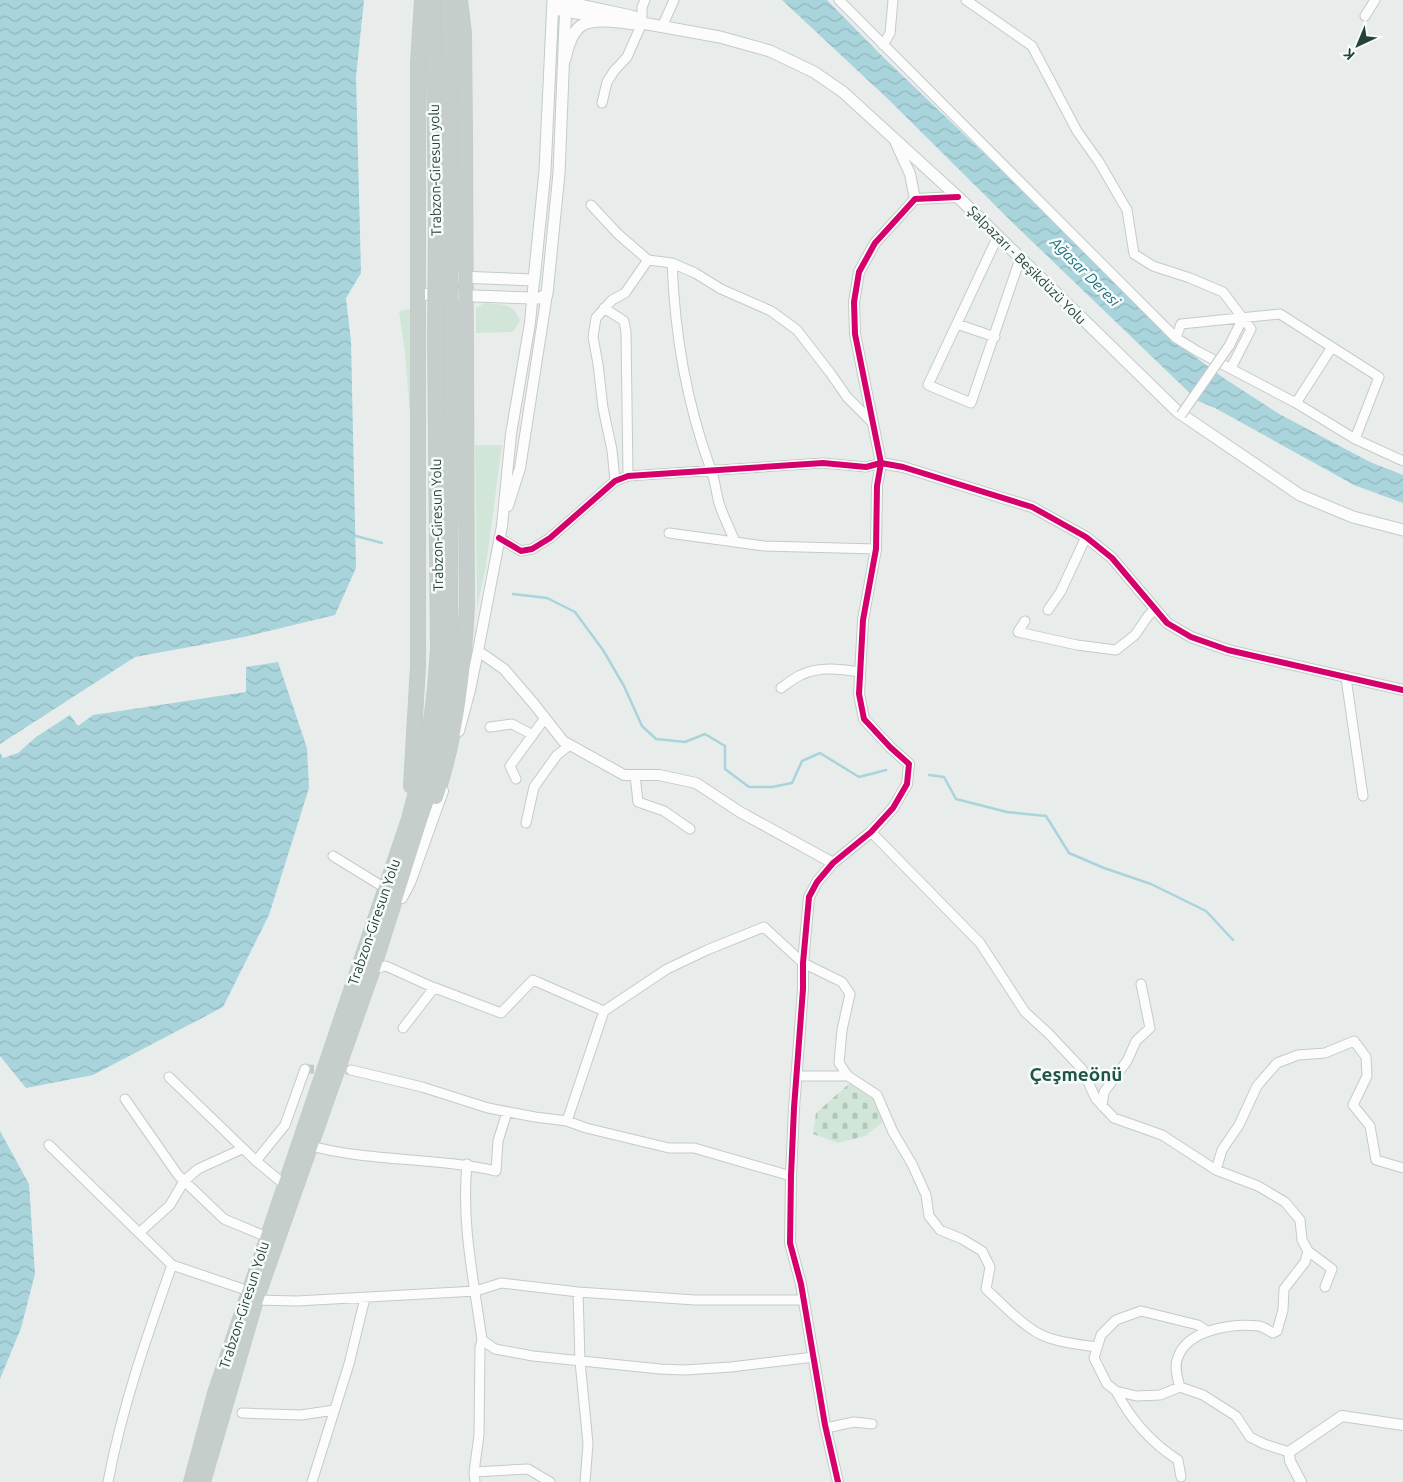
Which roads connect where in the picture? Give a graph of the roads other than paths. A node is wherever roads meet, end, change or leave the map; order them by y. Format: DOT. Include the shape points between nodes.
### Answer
graph roads {
  1 [pos="422,0"];
  2 [pos="433,0"];
  3 [pos="449,0"];
  4 [pos="460,0"];
  5 [pos="592,0"];
  6 [pos="645,0"];
  7 [pos="674,0"];
  8 [pos="839,0"];
  9 [pos="893,0"];
  10 [pos="966,0"];
  11 [pos="1375,0"];
  12 [pos="553,2"];
  13 [pos="566,4"];
  14 [pos="1365,16"];
  15 [pos="626,19"];
  16 [pos="642,23"];
  17 [pos="662,27"];
  18 [pos="883,45"];
  19 [pos="565,59"];
  20 [pos="602,103"];
  21 [pos="894,137"];
  22 [pos="958,197"];
  23 [pos="915,199"];
  24 [pos="591,205"];
  25 [pos="998,236"];
  26 [pos="1020,259"];
  27 [pos="648,260"];
  28 [pos="672,263"];
  29 [pos="418,276"];
  30 [pos="466,276"];
  31 [pos="534,280"];
  32 [pos="419,294"];
  33 [pos="547,294"];
  34 [pos="465,295"];
  35 [pos="532,298"];
  36 [pos="604,308"];
  37 [pos="1243,318"];
  38 [pos="957,324"];
  39 [pos="995,337"];
  40 [pos="1176,338"];
  41 [pos="435,341"];
  42 [pos="1332,347"];
  43 [pos="1231,368"];
  44 [pos="1296,403"];
  45 [pos="1181,415"];
  46 [pos="872,423"];
  47 [pos="1355,440"];
  48 [pos="1403,461"];
  49 [pos="881,462"];
  50 [pos="712,470"];
  51 [pos="628,476"];
  52 [pos="615,482"];
  53 [pos="502,526"];
  54 [pos="1403,530"];
  55 [pos="669,533"];
  56 [pos="1086,537"];
  57 [pos="499,538"];
  58 [pos="736,542"];
  59 [pos="876,548"];
  60 [pos="1048,610"];
  61 [pos="1154,610"];
  62 [pos="1025,621"];
  63 [pos="478,652"];
  64 [pos="860,672"];
  65 [pos="1346,678"];
  66 [pos="781,688"];
  67 [pos="1403,690"];
  68 [pos="545,718"];
  69 [pos="490,727"];
  70 [pos="532,735"];
  71 [pos="570,745"];
  72 [pos="635,775"];
  73 [pos="516,779"];
  74 [pos="1363,796"];
  75 [pos="409,819"];
  76 [pos="526,822"];
  77 [pos="690,829"];
  78 [pos="871,832"];
  79 [pos="333,856"];
  80 [pos="833,863"];
  81 [pos="385,888"];
  82 [pos="402,898"];
  83 [pos="803,963"];
  84 [pos="373,969"];
  85 [pos="1141,984"];
  86 [pos="434,988"];
  87 [pos="604,1011"];
  88 [pos="403,1028"];
  89 [pos="305,1069"];
  90 [pos="351,1070"];
  91 [pos="796,1076"];
  92 [pos="848,1076"];
  93 [pos="169,1077"];
  94 [pos="125,1099"];
  95 [pos="1102,1106"];
  96 [pos="507,1112"];
  97 [pos="567,1120"];
  98 [pos="49,1145"];
  99 [pos="311,1146"];
  100 [pos="242,1149"];
  101 [pos="256,1162"];
  102 [pos="467,1164"];
  103 [pos="1403,1168"];
  104 [pos="1216,1170"];
  105 [pos="791,1176"];
  106 [pos="184,1181"];
  107 [pos="285,1185"];
  108 [pos="139,1234"];
  109 [pos="267,1237"];
  110 [pos="1308,1251"];
  111 [pos="172,1265"];
  112 [pos="1325,1287"];
  113 [pos="476,1291"];
  114 [pos="578,1292"];
  115 [pos="253,1295"];
  116 [pos="365,1298"];
  117 [pos="804,1300"];
  118 [pos="1207,1331"];
  119 [pos="482,1340"];
  120 [pos="1097,1347"];
  121 [pos="814,1357"];
  122 [pos="580,1361"];
  123 [pos="1180,1387"];
  124 [pos="1116,1391"];
  125 [pos="334,1410"];
  126 [pos="242,1413"];
  127 [pos="872,1424"];
  128 [pos="1403,1425"];
  129 [pos="826,1428"];
  130 [pos="1289,1452"];
  131 [pos="474,1472"];
  132 [pos="1181,1477"];
  133 [pos="108,1482"];
  134 [pos="191,1482"];
  135 [pos="203,1482"];
  136 [pos="312,1482"];
  137 [pos="475,1482"];
  138 [pos="550,1482"];
  139 [pos="585,1482"];
  140 [pos="838,1482"];
  141 [pos="1302,1482"];
  1 -- 29 [label="highway" via="418,63"];
  2 -- 41 [label="highway, Trabzon-Giresun yolu, bridge"];
  3 -- 84 [label="highway, Trabzon-Giresun Yolu, bridge" via="450,648 439,749 427,798"];
  4 -- 30 [label="highway" via="464,43"];
  5 -- 15 [label="main road"];
  6 -- 16 [label="street"];
  7 -- 17 [label="street"];
  8 -- 18 [label="street"];
  9 -- 18 [label="street" via="890,33"];
  10 -- 37 [label="street" via="1032,46 1077,130 1127,210 1134,254 1153,266 1222,292"];
  11 -- 14 [label="street"];
  12 -- 13 [label="main road"];
  12 -- 31 [label="main road" via="545,171"];
  13 -- 15 [label="main road"];
  13 -- 19 [label="main road"];
  15 -- 16 [label="main road" via="638,18"];
  15 -- 19 [label="main road" via="582,24 572,34"];
  16 -- 17 [label="main road, Şalpazarı - Beşikdüzü Yolu"];
  16 -- 20 [label="street" via="627,57 607,82"];
  17 -- 21 [label="main road, Şalpazarı - Beşikdüzü Yolu" via="720,37 770,51 814,72 843,92"];
  18 -- 40 [label="street"];
  19 -- 33 [label="main road" via="559,173"];
  21 -- 22 [label="main road, Şalpazarı - Beşikdüzü Yolu"];
  21 -- 23 [label="street" via="910,174"];
  22 -- 23 [label="street"];
  22 -- 25 [label="main road, Şalpazarı - Beşikdüzü Yolu"];
  23 -- 46 [label="street" via="875,243 859,272 854,302 854,334"];
  24 -- 27 [label="street"];
  25 -- 26 [label="main road, Şalpazarı - Beşikdüzü Yolu"];
  25 -- 38 [label="street"];
  26 -- 39 [label="street"];
  26 -- 45 [label="main road, Şalpazarı - Beşikdüzü Yolu"];
  27 -- 28 [label="street"];
  27 -- 36 [label="street" via="625,293"];
  28 -- 46 [label="street" via="771,311 797,330 846,397"];
  28 -- 50 [label="street" via="682,368 688,398"];
  29 -- 30 [label="main road"];
  29 -- 32 [label="highway"];
  30 -- 31 [label="main road"];
  30 -- 34 [label="highway"];
  31 -- 35 [label="street"];
  32 -- 34 [label="main road"];
  32 -- 75 [label="highway" via="418,666"];
  33 -- 35 [label="main road"];
  33 -- 53 [label="street" via="520,468"];
  34 -- 35 [label="main road"];
  34 -- 82 [label="highway" via="468,604 464,651 458,703 442,779"];
  35 -- 53 [label="street" via="511,434"];
  36 -- 51 [label="street" via="624,321 626,332"];
  36 -- 52 [label="street" via="596,318 593,337"];
  37 -- 40 [label="street" via="1181,324"];
  37 -- 42 [label="street" via="1280,314"];
  37 -- 43 [label="street" via="1251,329"];
  37 -- 45 [label="street, bridge" via="1229,346"];
  38 -- 39 [label="street"];
  38 -- 39 [label="street" via="928,385 971,403"];
  40 -- 43 [label="street"];
  41 -- 75 [label="highway, Trabzon-Giresun Yolu" via="438,648 428,745"];
  42 -- 44 [label="street"];
  42 -- 47 [label="street" via="1379,377"];
  43 -- 44 [label="street"];
  44 -- 47 [label="street"];
  45 -- 54 [label="main road, Şalpazarı - Beşikdüzü Yolu" via="1300,495 1352,517"];
  46 -- 49 [label="street"];
  47 -- 48 [label="street"];
  49 -- 50 [label="street" via="866,467 823,463"];
  49 -- 56 [label="street" via="1032,507"];
  49 -- 59 [label="street" via="877,486"];
  50 -- 51 [label="street"];
  50 -- 58 [label="street" via="719,504"];
  51 -- 52 [label="street"];
  52 -- 57 [label="street" via="550,538 532,549 521,551"];
  53 -- 57 [label="street"];
  55 -- 58 [label="street"];
  56 -- 60 [label="street" via="1061,591"];
  56 -- 61 [label="street" via="1112,558"];
  57 -- 63 [label="street"];
  58 -- 59 [label="street" via="764,546"];
  59 -- 64 [label="street" via="863,620"];
  61 -- 62 [label="street" via="1136,635 1116,650 1018,632"];
  61 -- 65 [label="street" via="1167,624 1191,637 1228,650"];
  63 -- 68 [label="street" via="504,669"];
  63 -- 82 [label="street" via="445,785"];
  64 -- 66 [label="street" via="815,670"];
  64 -- 78 [label="street" via="859,694 864,719 910,764 907,784 893,808"];
  65 -- 67 [label="street"];
  65 -- 74 [label="street"];
  68 -- 70 [label="street"];
  68 -- 71 [label="street"];
  69 -- 70 [label="street" via="512,724"];
  70 -- 73 [label="street" via="510,766"];
  71 -- 72 [label="street" via="624,775"];
  71 -- 76 [label="street" via="556,755 534,787"];
  72 -- 77 [label="street" via="638,802 664,811"];
  72 -- 80 [label="street" via="659,775 696,783 740,812"];
  75 -- 81 [label="highway, Trabzon-Giresun Yolu"];
  78 -- 80 [label="street"];
  78 -- 95 [label="street" via="980,943 1025,1012 1082,1069"];
  79 -- 81 [label="street"];
  80 -- 83 [label="street" via="809,897"];
  81 -- 107 [label="highway, Trabzon-Giresun Yolu"];
  82 -- 84 [label="highway" via="393,927"];
  83 -- 87 [label="street" via="764,927 667,970"];
  83 -- 91 [label="street"];
  83 -- 92 [label="street" via="842,982 850,994 839,1063"];
  84 -- 86 [label="street" via="386,966"];
  84 -- 99 [label="highway, Trabzon-Giresun Yolu"];
  85 -- 95 [label="street" via="1150,1028 1136,1041 1127,1061 1104,1092"];
  86 -- 87 [label="street" via="501,1013 532,980"];
  86 -- 88 [label="street"];
  87 -- 97 [label="street"];
  89 -- 101 [label="street" via="285,1125"];
  90 -- 96 [label="street"];
  91 -- 92 [label="street"];
  91 -- 105 [label="street"];
  92 -- 120 [label="street" via="877,1095 926,1195 929,1216 940,1230 982,1251 990,1266 986,1289 1031,1329 1044,1336"];
  93 -- 100 [label="street"];
  94 -- 106 [label="street"];
  95 -- 104 [label="street" via="1114,1118 1162,1135"];
  96 -- 97 [label="street"];
  96 -- 102 [label="street" via="498,1141 496,1171"];
  97 -- 105 [label="street" via="586,1128 669,1148 694,1148"];
  98 -- 108 [label="street"];
  99 -- 102 [label="street" via="357,1154"];
  99 -- 115 [label="highway, Trabzon-Giresun Yolu"];
  100 -- 101 [label="street"];
  100 -- 106 [label="street" via="198,1169"];
  101 -- 107 [label="street"];
  102 -- 113 [label="street" via="464,1188 467,1239"];
  103 -- 104 [label="street" via="1376,1160 1370,1126 1353,1105 1368,1076 1366,1057 1354,1042 1325,1053 1298,1055 1278,1063 1257,1086 1239,1125 1222,1150"];
  104 -- 110 [label="street" via="1258,1186 1286,1202 1300,1220 1302,1240"];
  105 -- 117 [label="street" via="790,1244"];
  106 -- 108 [label="street" via="170,1205"];
  106 -- 109 [label="street" via="224,1219"];
  107 -- 109 [label="highway, Trabzon-Giresun Yolu"];
  108 -- 111 [label="street"];
  109 -- 115 [label="highway, Trabzon-Giresun Yolu"];
  110 -- 112 [label="street" via="1332,1269"];
  110 -- 118 [label="street" via="1305,1262 1284,1290 1277,1331 1273,1333 1261,1326"];
  111 -- 115 [label="street"];
  111 -- 133 [label="street" via="136,1368"];
  113 -- 114 [label="street" via="500,1282"];
  113 -- 116 [label="street"];
  113 -- 119 [label="street"];
  114 -- 117 [label="street" via="696,1300"];
  114 -- 122 [label="street"];
  115 -- 116 [label="street" via="297,1301"];
  115 -- 134 [label="highway, Trabzon-Giresun Yolu" via="215,1393"];
  115 -- 135 [label="highway, Trabzon-Giresun Yolu"];
  116 -- 125 [label="street"];
  117 -- 121 [label="street"];
  118 -- 120 [label="street" via="1198,1325 1141,1311 1116,1320"];
  118 -- 123 [label="street" via="1182,1349 1177,1358 1176,1376"];
  119 -- 122 [label="street" via="495,1349"];
  119 -- 131 [label="street" via="479,1435"];
  120 -- 124 [label="street" via="1094,1358 1099,1370 1107,1384"];
  121 -- 122 [label="street" via="732,1368 685,1370"];
  121 -- 129 [label="street"];
  122 -- 139 [label="street" via="588,1444"];
  123 -- 124 [label="street" via="1160,1395 1136,1396"];
  123 -- 130 [label="street" via="1203,1395 1236,1416 1250,1437"];
  124 -- 132 [label="street" via="1127,1412 1160,1448 1178,1460"];
  125 -- 126 [label="street" via="301,1415"];
  125 -- 136 [label="street"];
  127 -- 129 [label="street" via="854,1422"];
  128 -- 130 [label="street" via="1342,1416"];
  129 -- 140 [label="street"];
  130 -- 141 [label="street" via="1290,1461"];
  131 -- 137 [label="street"];
  131 -- 138 [label="street" via="528,1469"];
}
